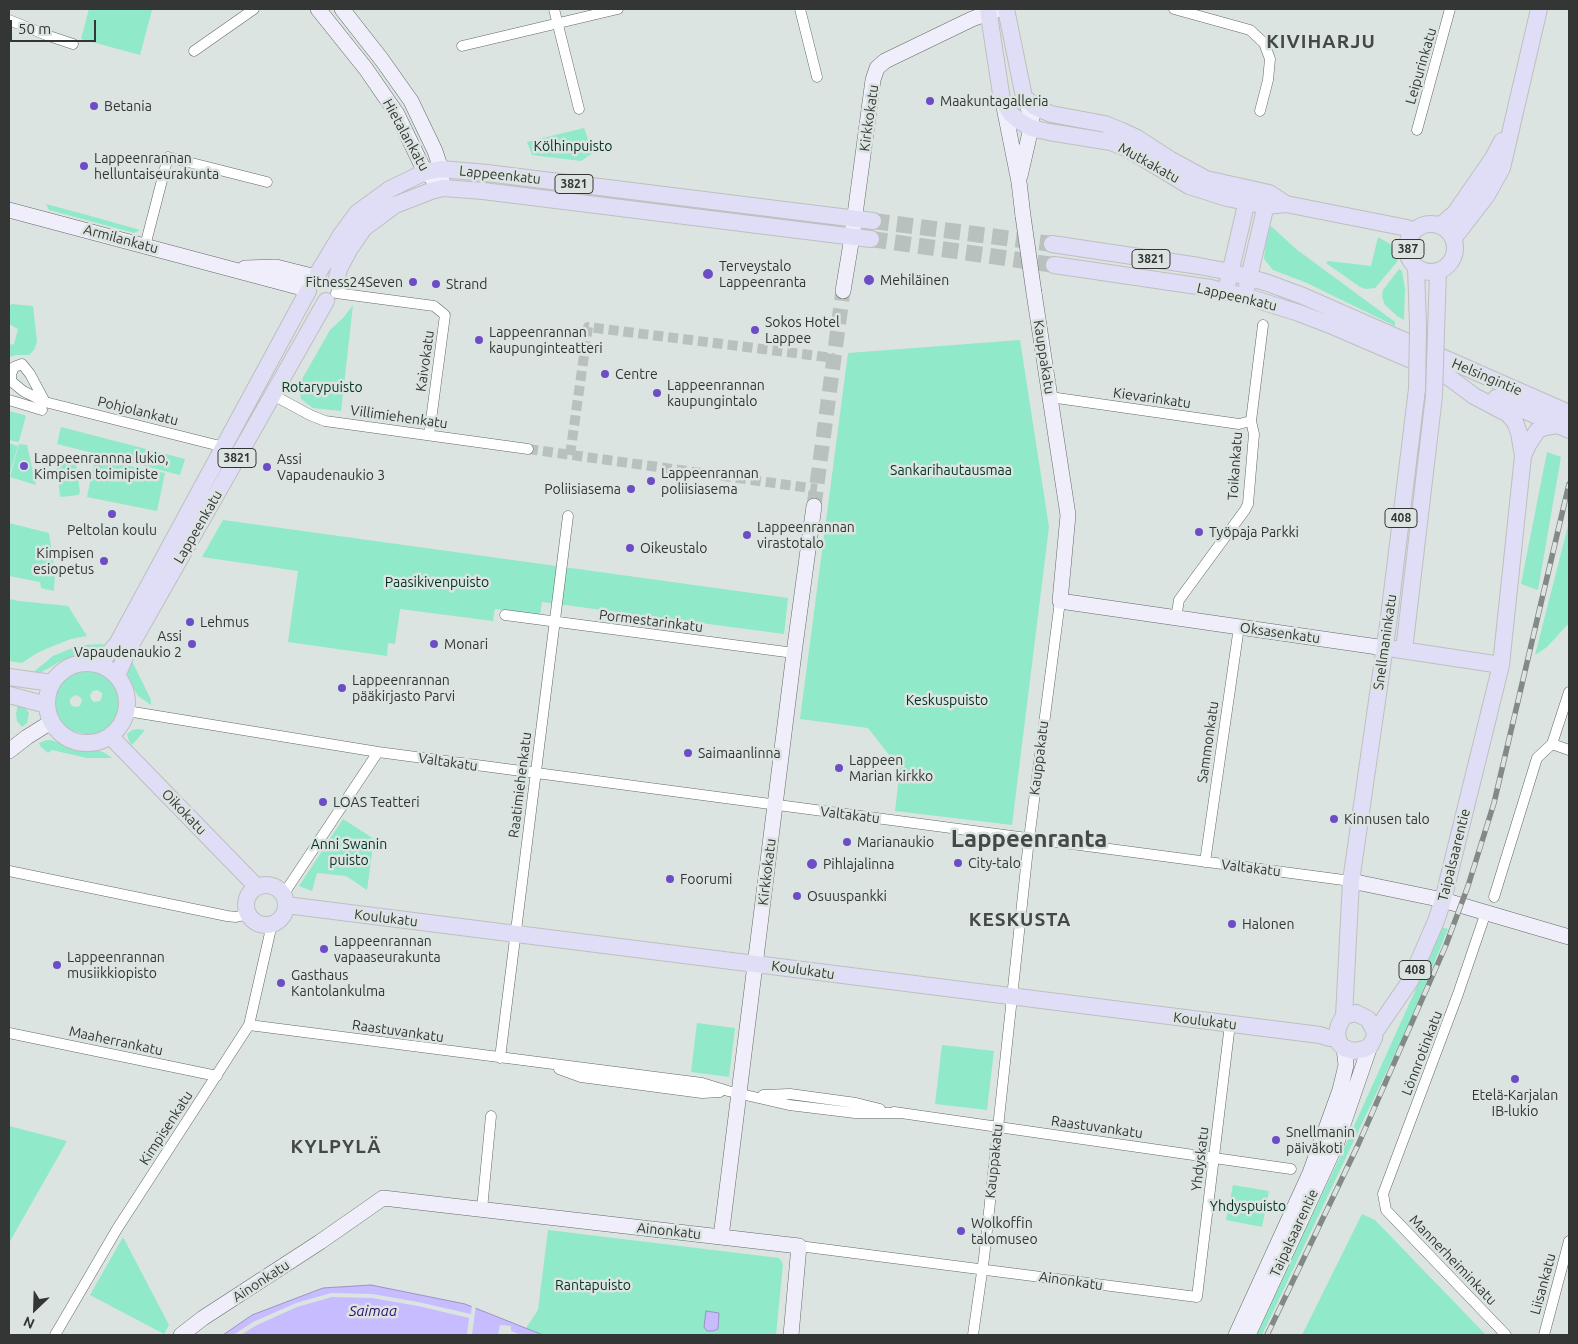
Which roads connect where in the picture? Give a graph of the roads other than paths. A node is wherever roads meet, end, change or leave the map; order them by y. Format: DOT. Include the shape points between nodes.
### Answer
graph roads {
  1 [pos="254,9"];
  2 [pos="318,9"];
  3 [pos="342,9"];
  4 [pos="554,9"];
  5 [pos="618,9"];
  6 [pos="800,9"];
  7 [pos="1006,9"];
  8 [pos="1174,9"];
  9 [pos="1450,9"];
  10 [pos="1540,9"];
  11 [pos="993,10"];
  12 [pos="9,20"];
  13 [pos="558,23"];
  14 [pos="74,44"];
  15 [pos="462,46"];
  16 [pos="194,51"];
  17 [pos="816,77"];
  18 [pos="1024,97"];
  19 [pos="579,109"];
  20 [pos="1260,110"];
  21 [pos="1052,114"];
  22 [pos="1512,123"];
  23 [pos="1023,125"];
  24 [pos="1417,130"];
  25 [pos="433,171"];
  26 [pos="267,182"];
  27 [pos="1019,182"];
  28 [pos="443,188"];
  29 [pos="1248,195"];
  30 [pos="1267,200"];
  31 [pos="9,210"];
  32 [pos="855,219"];
  33 [pos="873,221"];
  34 [pos="1440,226"];
  35 [pos="1414,231"];
  36 [pos="852,237"];
  37 [pos="871,239"];
  38 [pos="1453,239"];
  39 [pos="1052,244"];
  40 [pos="145,246"];
  41 [pos="1054,265"];
  42 [pos="1416,267"];
  43 [pos="1438,271"];
  44 [pos="1230,272"];
  45 [pos="1250,277"];
  46 [pos="311,282"];
  47 [pos="1226,291"];
  48 [pos="332,292"];
  49 [pos="844,292"];
  50 [pos="1245,296"];
  51 [pos="1263,325"];
  52 [pos="1406,342"];
  53 [pos="1412,360"];
  54 [pos="1443,374"];
  55 [pos="273,395"];
  56 [pos="1050,397"];
  57 [pos="9,400"];
  58 [pos="1569,413"];
  59 [pos="1251,421"];
  60 [pos="1563,428"];
  61 [pos="429,435"];
  62 [pos="224,447"];
  63 [pos="528,449"];
  64 [pos="1523,456"];
  65 [pos="814,506"];
  66 [pos="568,516"];
  67 [pos="1060,602"];
  68 [pos="505,615"];
  69 [pos="1176,618"];
  70 [pos="554,622"];
  71 [pos="1239,627"];
  72 [pos="1385,648"];
  73 [pos="1404,650"];
  74 [pos="794,653"];
  75 [pos="99,664"];
  76 [pos="1501,665"];
  77 [pos="117,676"];
  78 [pos="9,677"];
  79 [pos="52,683"];
  80 [pos="1569,692"];
  81 [pos="9,695"];
  82 [pos="47,706"];
  83 [pos="127,711"];
  84 [pos="52,722"];
  85 [pos="110,736"];
  86 [pos="1552,744"];
  87 [pos="1569,750"];
  88 [pos="9,751"];
  89 [pos="378,752"];
  90 [pos="536,774"];
  91 [pos="776,806"];
  92 [pos="1029,839"];
  93 [pos="1205,862"];
  94 [pos="9,871"];
  95 [pos="1351,881"];
  96 [pos="257,887"];
  97 [pos="1494,897"];
  98 [pos="284,900"];
  99 [pos="1443,900"];
  100 [pos="248,914"];
  101 [pos="1484,920"];
  102 [pos="272,924"];
  103 [pos="515,934"];
  104 [pos="1569,937"];
  105 [pos="756,963"];
  106 [pos="1012,997"];
  107 [pos="1230,1024"];
  108 [pos="249,1025"];
  109 [pos="1341,1032"];
  110 [pos="9,1033"];
  111 [pos="1372,1039"];
  112 [pos="500,1058"];
  113 [pos="217,1076"];
  114 [pos="740,1093"];
  115 [pos="491,1116"];
  116 [pos="998,1128"];
  117 [pos="1215,1157"];
  118 [pos="1291,1169"];
  119 [pos="1384,1202"];
  120 [pos="482,1209"];
  121 [pos="721,1237"];
  122 [pos="1569,1241"];
  123 [pos="799,1246"];
  124 [pos="982,1269"];
  125 [pos="1196,1297"];
  126 [pos="55,1335"];
  127 [pos="181,1335"];
  128 [pos="791,1335"];
  129 [pos="973,1335"];
  130 [pos="1236,1335"];
  131 [pos="1248,1335"];
  132 [pos="1506,1335"];
  133 [pos="1544,1335"];
  1 -- 16 [label="street"];
  2 -- 25 [label="street, Hietalankatu" via="366,69"];
  3 -- 25 [label="street, Hietalankatu" via="411,101 436,151"];
  4 -- 13 [label="street"];
  5 -- 13 [label="street"];
  6 -- 17 [label="street"];
  7 -- 18 [label="main road, Kauppakatu"];
  8 -- 20 [label="street" via="1250,30 1264,43 1270,59"];
  9 -- 24 [label="street, Leipurinkatu"];
  10 -- 22 [label="main road"];
  11 -- 23 [label="main road" via="1002,100"];
  11 -- 32 [label="street, Kirkkokatu" via="885,61 877,68"];
  12 -- 14 [label="street"];
  13 -- 15 [label="street"];
  13 -- 19 [label="street"];
  18 -- 21 [label="main road, Mutkakatu" via="1035,107"];
  18 -- 23 [label="street, Kauppakatu"];
  21 -- 23 [label="street, Mutkakatu"];
  21 -- 29 [label="main road, Mutkakatu" via="1105,124 1122,131 1206,179"];
  22 -- 34 [label="main road" via="1482,174 1455,212"];
  22 -- 38 [label="main road" via="1502,168 1487,195"];
  23 -- 27 [label="street, Kauppakatu"];
  23 -- 27 [label="street, Kauppakatu"];
  23 -- 29 [label="main road, Mutkakatu" via="1111,142 1189,186 1227,198"];
  25 -- 28 [label="street, Hietalankatu"];
  25 -- 32 [label="main road, Lappeenkatu / 3821" via="497,174"];
  25 -- 46 [label="main road, Lappeenkatu / 3821" via="390,189 357,213"];
  26 -- 40 [label="street" via="168,157"];
  27 -- 56 [label="street, Kauppakatu, bridge"];
  28 -- 36 [label="main road, Lappeenkatu / 3821"];
  28 -- 48 [label="main road, Lappeenkatu / 3821" via="395,205 364,228 339,269"];
  29 -- 30 [label="main road, Mutkakatu / 387"];
  29 -- 44 [label="main road"];
  30 -- 35 [label="main road, Mutkakatu / 387"];
  30 -- 45 [label="main road"];
  31 -- 40 [label="street, Armilankatu"];
  32 -- 33 [label="main road, Lappeenkatu / 3821"];
  32 -- 36 [label="street, Kirkkokatu"];
  34 -- 35 [label="main road, 387" via="1426,225"];
  34 -- 38 [label="main road"];
  35 -- 42 [label="main road, 387" via="1407,245"];
  36 -- 37 [label="main road, Lappeenkatu / 3821"];
  36 -- 49 [label="street, Kirkkokatu"];
  38 -- 43 [label="main road, 387" via="1455,247 1451,262"];
  39 -- 44 [label="main road, Lappeenkatu / 3821"];
  40 -- 46 [label="street, Armilankatu" via="233,269 276,267"];
  41 -- 47 [label="main road, Lappeenkatu / 3821"];
  42 -- 43 [label="main road, 387"];
  42 -- 72 [label="main road, Snellmaninkatu / 408, bridge" via="1417,389"];
  43 -- 73 [label="main road, Snellmaninkatu / 408, bridge" via="1434,396"];
  44 -- 45 [label="main road, Lappeenkatu / 3821"];
  44 -- 47 [label="main road"];
  45 -- 50 [label="main road"];
  45 -- 52 [label="main road, Lappeenkatu / 3821" via="1303,296"];
  46 -- 48 [label="main road" via="328,274"];
  46 -- 48 [label="main road" via="310,297 315,300 320,302"];
  46 -- 62 [label="main road, Lappeenkatu / 3821"];
  47 -- 50 [label="main road, Lappeenkatu / 3821"];
  48 -- 55 [label="main road, Lappeenkatu / 3821"];
  48 -- 61 [label="street, Kaivokatu" via="434,306 445,315"];
  50 -- 53 [label="main road, Lappeenkatu / 3821" via="1322,322"];
  51 -- 59 [label="street, Toikankatu"];
  52 -- 58 [label="main road, Helsingintie / 3821"];
  53 -- 54 [label="main road, Helsingintie / 3821"];
  54 -- 60 [label="main road, Helsingintie / 3821"];
  54 -- 64 [label="main road, 408" via="1508,414 1519,433"];
  55 -- 61 [label="street, Villimiehenkatu" via="325,421"];
  55 -- 77 [label="main road, Lappeenkatu / 3821" via="128,650"];
  56 -- 59 [label="street, Kievarinkatu" via="1239,424"];
  56 -- 67 [label="street, Kauppakatu" via="1068,515"];
  57 -- 62 [label="street, Pohjolankatu"];
  59 -- 69 [label="street, Toikankatu" via="1254,434 1248,504 1179,600"];
  60 -- 64 [label="main road, 408" via="1547,426 1537,431"];
  61 -- 63 [label="street, Villimiehenkatu"];
  62 -- 75 [label="main road, Lappeenkatu / 3821" via="117,644"];
  64 -- 76 [label="main road, 408"];
  65 -- 74 [label="street, Kirkkokatu"];
  66 -- 70 [label="street, Raatimiehenkatu"];
  67 -- 69 [label="street, Oksasenkatu"];
  67 -- 92 [label="street, Kauppakatu"];
  68 -- 70 [label="street, Pormestarinkatu"];
  69 -- 71 [label="street, Oksasenkatu"];
  70 -- 74 [label="street, Pormestarinkatu"];
  70 -- 90 [label="street, Raatimiehenkatu"];
  71 -- 72 [label="street, Oksasenkatu"];
  71 -- 93 [label="street, Sammonkatu"];
  72 -- 73 [label="main road, Oksasenkatu"];
  72 -- 95 [label="main road, Snellmaninkatu / 408"];
  73 -- 76 [label="main road, Oksasenkatu"];
  74 -- 91 [label="street, Kirkkokatu"];
  75 -- 77 [label="main road"];
  75 -- 79 [label="main road" via="70,666"];
  76 -- 99 [label="main road, Taipalsaarentie / 408"];
  77 -- 83 [label="main road" via="126,692"];
  78 -- 79 [label="main road"];
  79 -- 82 [label="main road"];
  80 -- 86 [label="street"];
  81 -- 82 [label="main road"];
  82 -- 84 [label="main road"];
  83 -- 85 [label="main road" via="122,724"];
  83 -- 89 [label="street, Valtakatu"];
  84 -- 85 [label="main road" via="62,734 77,742 93,743"];
  84 -- 88 [label="street"];
  85 -- 96 [label="main road, Oikokatu"];
  86 -- 87 [label="street"];
  86 -- 97 [label="street" via="1536,758"];
  89 -- 90 [label="street, Valtakatu"];
  89 -- 98 [label="street"];
  90 -- 91 [label="street, Valtakatu"];
  90 -- 103 [label="street, Raatimiehenkatu"];
  91 -- 92 [label="street, Valtakatu"];
  91 -- 105 [label="street, Kirkkokatu"];
  92 -- 93 [label="street, Valtakatu"];
  92 -- 106 [label="street, Kauppakatu"];
  93 -- 95 [label="street, Valtakatu"];
  94 -- 100 [label="street" via="227,916"];
  95 -- 99 [label="street, Valtakatu"];
  95 -- 109 [label="main road, Snellmaninkatu / 408"];
  96 -- 98 [label="main road" via="272,886 280,891"];
  96 -- 100 [label="main road" via="250,892 246,902"];
  98 -- 102 [label="main road" via="284,913"];
  98 -- 103 [label="main road, Koulukatu"];
  99 -- 101 [label="street, Valtakatu"];
  99 -- 111 [label="main road, Taipalsaarentie / 408" via="1410,981"];
  100 -- 102 [label="main road" via="258,923"];
  101 -- 104 [label="street, Valtakatu"];
  101 -- 119 [label="street, Lönnrotinkatu" via="1383,1194"];
  102 -- 108 [label="street, Kimpisenkatu"];
  103 -- 105 [label="main road, Koulukatu"];
  103 -- 112 [label="street, Raatimiehenkatu"];
  105 -- 106 [label="main road, Koulukatu"];
  105 -- 114 [label="street, Kirkkokatu"];
  106 -- 107 [label="main road, Koulukatu"];
  106 -- 116 [label="street, Kauppakatu"];
  107 -- 109 [label="main road, Koulukatu" via="1329,1038"];
  107 -- 117 [label="street, Yhdyskatu"];
  108 -- 112 [label="street, Raastuvankatu"];
  108 -- 113 [label="street, Kimpisenkatu"];
  109 -- 111 [label="main road" via="1354,1051 1364,1049"];
  109 -- 111 [label="main road" via="1356,1013 1368,1019"];
  109 -- 130 [label="street, Taipalsaarentie / 408" via="1346,1065 1340,1090 1310,1173"];
  110 -- 113 [label="street, Maaherrankatu"];
  111 -- 131 [label="street, Taipalsaarentie / 408" via="1337,1142"];
  112 -- 114 [label="street, Raastuvankatu" via="702,1083"];
  113 -- 126 [label="street, Kimpisenkatu" via="116,1229"];
  114 -- 116 [label="street, Raastuvankatu" via="790,1094"];
  114 -- 121 [label="street, Kirkkokatu"];
  115 -- 120 [label="street"];
  116 -- 117 [label="street, Raastuvankatu"];
  116 -- 124 [label="street, Kauppakatu"];
  117 -- 118 [label="street, Raastuvankatu"];
  117 -- 125 [label="street, Yhdyskatu"];
  119 -- 132 [label="street, Mannerheiminkatu" via="1386,1210"];
  120 -- 121 [label="street, Ainonkatu"];
  120 -- 127 [label="street, Ainonkatu" via="383,1198"];
  121 -- 123 [label="street, Ainonkatu"];
  122 -- 133 [label="street, Liisankatu"];
  123 -- 124 [label="street, Ainonkatu"];
  123 -- 128 [label="street"];
  124 -- 125 [label="street, Ainonkatu"];
  124 -- 129 [label="street, Kauppakatu"];
}
